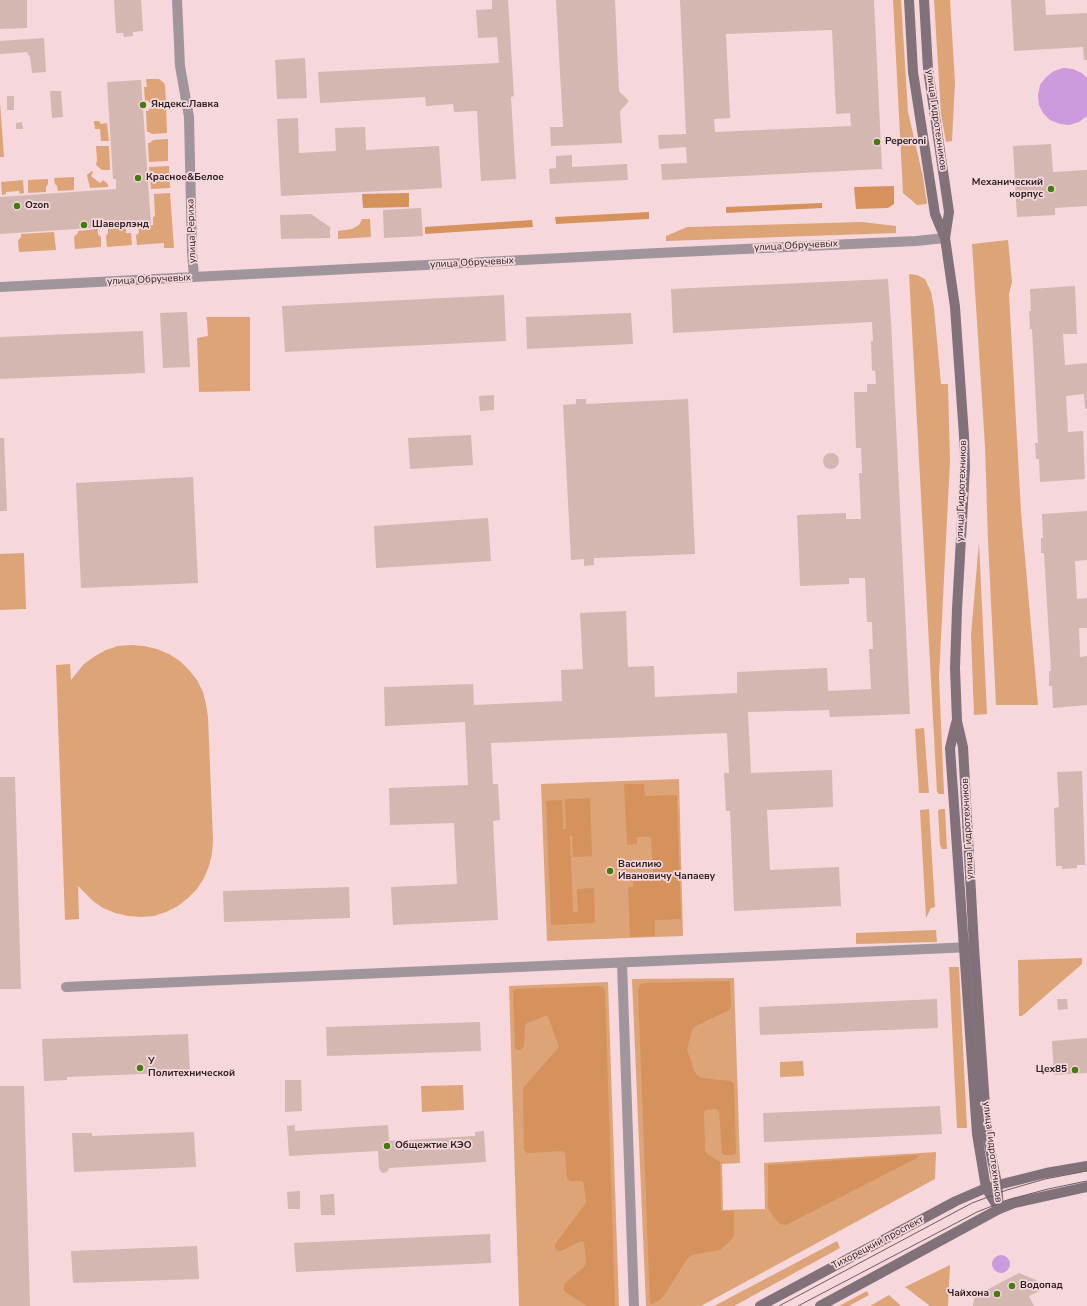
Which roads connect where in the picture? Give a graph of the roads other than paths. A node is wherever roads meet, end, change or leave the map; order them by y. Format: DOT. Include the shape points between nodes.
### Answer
graph roads {
  1 [pos="177,0"];
  2 [pos="909,0"];
  3 [pos="924,0"];
  4 [pos="944,238"];
  5 [pos="194,277"];
  6 [pos="0,287"];
  7 [pos="969,948"];
  8 [pos="622,963"];
  9 [pos="66,987"];
  10 [pos="1087,1166"];
  11 [pos="997,1184"];
  12 [pos="1087,1187"];
  13 [pos="986,1188"];
  14 [pos="1004,1208"];
  15 [pos="634,1306"];
  16 [pos="760,1306"];
  17 [pos="820,1306"];
  1 -- 5 [label="street, улица Рериха" via="180,66 189,117"];
  2 -- 4 [label="street, улица Гидротехников" via="913,72 935,214"];
  3 -- 4 [label="street, улица Гидротехников" via="928,69 950,212"];
  4 -- 5 [label="street, улица Обручевых"];
  4 -- 7 [label="street, улица Гидротехников" via="955,307 964,436 965,467 955,668 957,721 963,747"];
  5 -- 6 [label="street, улица Обручевых"];
  7 -- 8 [label="street"];
  7 -- 11 [label="street, улица Гидротехников" via="987,1134"];
  7 -- 13 [label="street, улица Гидротехников" via="977,1134"];
  8 -- 9 [label="street"];
  8 -- 15 [label="street"];
  10 -- 11 [label="street, Тихорецкий проспект"];
  11 -- 13 [label="street, Тихорецкий проспект"];
  11 -- 14 [label="street, улица Гидротехников"];
  12 -- 14 [label="street" via="1047,1195"];
  13 -- 14 [label="street, улица Гидротехников"];
  13 -- 16 [label="street, Тихорецкий проспект" via="956,1201"];
  14 -- 17 [label="street"];
}
